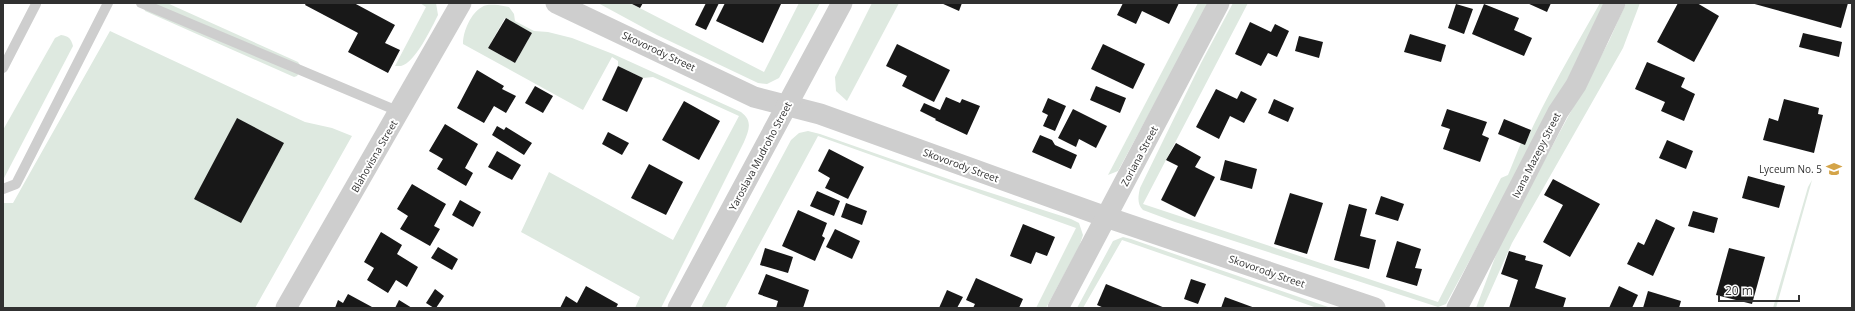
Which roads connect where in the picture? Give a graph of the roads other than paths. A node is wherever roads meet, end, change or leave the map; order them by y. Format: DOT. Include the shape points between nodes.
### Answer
graph roads {
  1 [pos="36,3"];
  2 [pos="108,3"];
  3 [pos="141,3"];
  4 [pos="461,3"];
  5 [pos="556,3"];
  6 [pos="842,3"];
  7 [pos="1219,3"];
  8 [pos="1615,3"];
  9 [pos="3,68"];
  10 [pos="788,105"];
  11 [pos="400,112"];
  12 [pos="3,190"];
  13 [pos="1106,217"];
  14 [pos="286,308"];
  15 [pos="678,308"];
  16 [pos="1058,308"];
  17 [pos="1375,308"];
  18 [pos="1457,308"];
  1 -- 9 [label="lane"];
  2 -- 12 [label="lane" via="16,184"];
  3 -- 11 [label="lane"];
  4 -- 11 [label="street, Blahovisna Street"];
  5 -- 10 [label="street, Skovorody Street" via="754,97"];
  6 -- 10 [label="street, Yaroslava Mudroho Street"];
  7 -- 13 [label="street, Zoriana Street"];
  8 -- 18 [label="street, Ivana Mazepy Street" via="1576,85 1558,112"];
  10 -- 13 [label="street, Skovorody Street" via="820,114"];
  10 -- 15 [label="street, Yaroslava Mudroho Street"];
  11 -- 14 [label="street, Blahovisna Street"];
  13 -- 16 [label="street, Zoriana Street"];
  13 -- 17 [label="street, Skovorody Street"];
}
